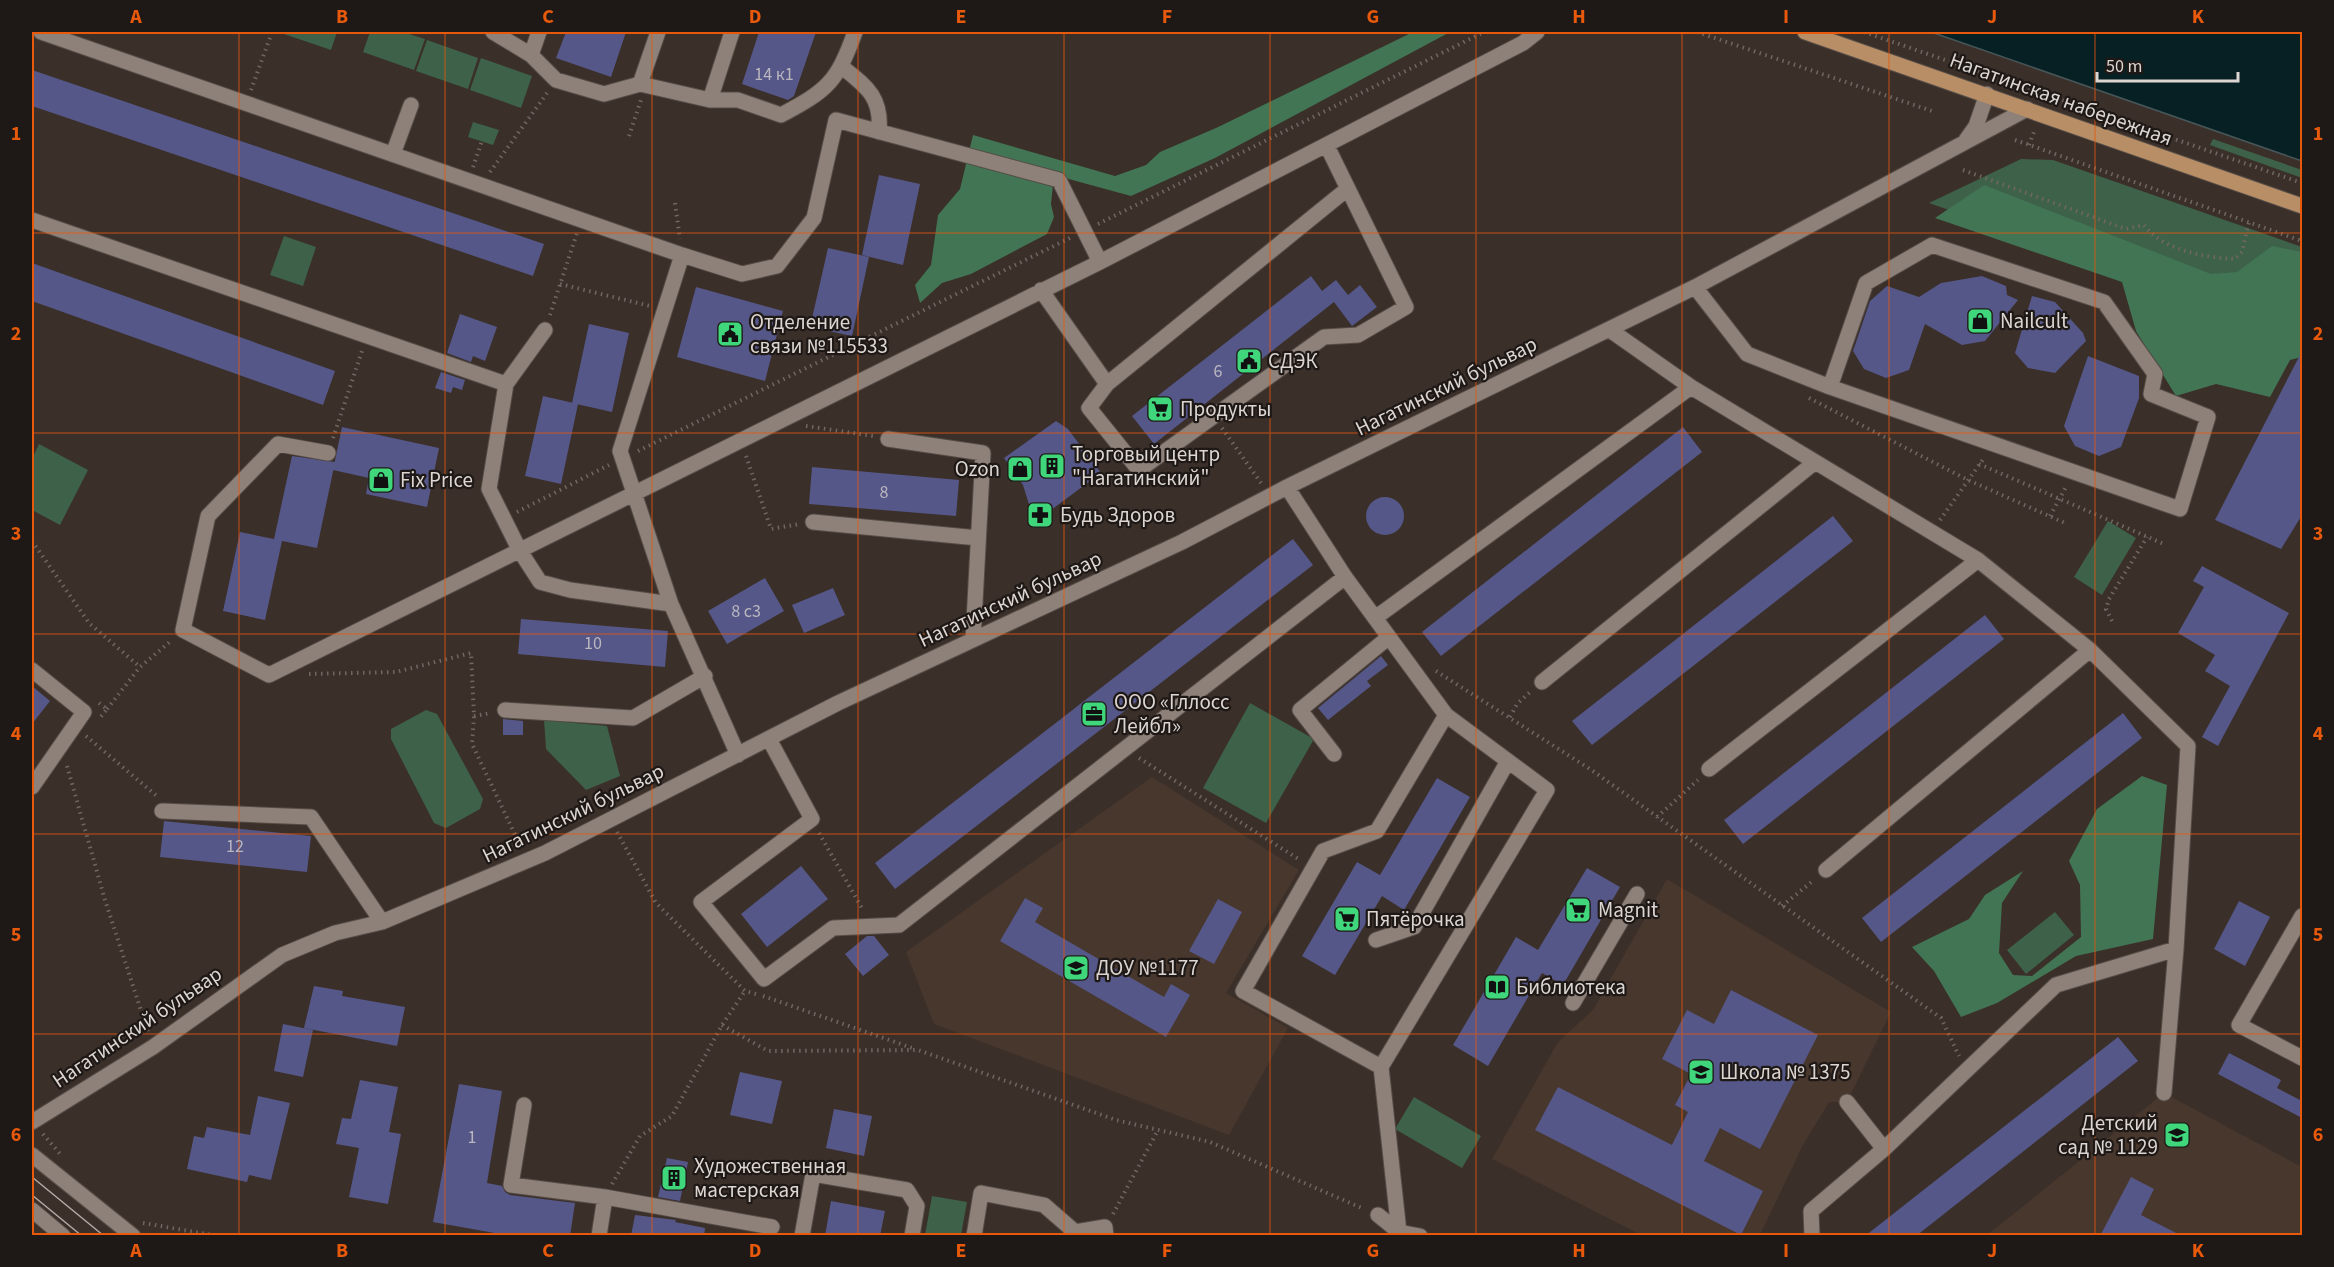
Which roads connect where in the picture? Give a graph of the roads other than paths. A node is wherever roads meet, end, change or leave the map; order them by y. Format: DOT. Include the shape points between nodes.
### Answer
graph roads {
  1 [pos="41,32"];
  2 [pos="493,32"];
  3 [pos="539,32"];
  4 [pos="658,32"];
  5 [pos="732,32"];
  6 [pos="855,32"];
  7 [pos="1537,32"];
  8 [pos="1805,32"];
  9 [pos="531,55"];
  10 [pos="842,67"];
  11 [pos="643,85"];
  12 [pos="1987,94"];
  13 [pos="710,100"];
  14 [pos="411,105"];
  15 [pos="2027,109"];
  16 [pos="879,132"];
  17 [pos="1963,144"];
  18 [pos="1327,146"];
  19 [pos="393,154"];
  20 [pos="1346,190"];
  21 [pos="2302,206"];
  22 [pos="32,220"];
  23 [pos="682,255"];
  24 [pos="1100,262"];
  25 [pos="1695,287"];
  26 [pos="1041,290"];
  27 [pos="545,330"];
  28 [pos="1610,330"];
  29 [pos="506,384"];
  30 [pos="1107,384"];
  31 [pos="1691,387"];
  32 [pos="1830,387"];
  33 [pos="888,439"];
  34 [pos="328,453"];
  35 [pos="1814,463"];
  36 [pos="1287,487"];
  37 [pos="636,494"];
  38 [pos="813,522"];
  39 [pos="978,538"];
  40 [pos="520,551"];
  41 [pos="1978,561"];
  42 [pos="1345,577"];
  43 [pos="671,604"];
  44 [pos="1375,618"];
  45 [pos="1389,637"];
  46 [pos="973,640"];
  47 [pos="2090,650"];
  48 [pos="32,670"];
  49 [pos="705,676"];
  50 [pos="1542,682"];
  51 [pos="505,710"];
  52 [pos="1446,715"];
  53 [pos="769,739"];
  54 [pos="738,754"];
  55 [pos="1334,754"];
  56 [pos="1508,761"];
  57 [pos="1709,769"];
  58 [pos="32,788"];
  59 [pos="168,811"];
  60 [pos="1826,870"];
  61 [pos="1637,894"];
  62 [pos="2302,916"];
  63 [pos="382,922"];
  64 [pos="1376,940"];
  65 [pos="2176,949"];
  66 [pos="1573,1003"];
  67 [pos="2302,1058"];
  68 [pos="1381,1067"];
  69 [pos="2164,1094"];
  70 [pos="1847,1102"];
  71 [pos="524,1105"];
  72 [pos="35,1125"];
  73 [pos="1884,1149"];
  74 [pos="32,1155"];
  75 [pos="605,1197"];
  76 [pos="32,1210"];
  77 [pos="1378,1215"];
  78 [pos="772,1227"];
  79 [pos="135,1231"];
  80 [pos="1106,1232"];
  81 [pos="1399,1232"];
  82 [pos="63,1236"];
  83 [pos="599,1236"];
  84 [pos="802,1236"];
  85 [pos="912,1236"];
  86 [pos="974,1236"];
  87 [pos="1420,1236"];
  88 [pos="1812,1236"];
  1 -- 19 [label="street"];
  2 -- 9 [label="street"];
  3 -- 9 [label="street"];
  4 -- 11 [label="street"];
  5 -- 13 [label="street"];
  6 -- 10 [label="street"];
  7 -- 18 [label="street"];
  8 -- 12 [label="main road, Нагатинская набережная"];
  9 -- 11 [label="street" via="556,80 604,94"];
  10 -- 13 [label="street" via="816,96 781,115 738,100"];
  10 -- 16 [label="street" via="870,89 880,117"];
  11 -- 13 [label="street"];
  12 -- 15 [label="main road, Нагатинская набережная"];
  12 -- 17 [label="street" via="1976,126"];
  14 -- 19 [label="street"];
  15 -- 17 [label="street, Нагатинский бульвар"];
  15 -- 21 [label="main road, Нагатинская набережная"];
  16 -- 23 [label="street" via="836,120 814,218 777,266 742,274"];
  16 -- 24 [label="street" via="1059,180"];
  17 -- 25 [label="street, Нагатинский бульвар"];
  18 -- 20 [label="street"];
  18 -- 24 [label="street"];
  19 -- 23 [label="street"];
  20 -- 30 [label="street"];
  20 -- 30 [label="street" via="1406,307 1358,335 1324,337 1139,470 1089,408"];
  22 -- 29 [label="street"];
  23 -- 37 [label="street" via="620,451"];
  24 -- 26 [label="street"];
  25 -- 28 [label="street, Нагатинский бульвар"];
  25 -- 32 [label="street" via="1747,354"];
  26 -- 30 [label="street"];
  26 -- 37 [label="street"];
  27 -- 29 [label="street"];
  28 -- 31 [label="street"];
  28 -- 36 [label="street, Нагатинский бульвар"];
  29 -- 40 [label="street" via="489,489"];
  31 -- 35 [label="street"];
  31 -- 44 [label="street"];
  32 -- 32 [label="street" via="1866,283 1932,245 2104,302 2155,374 2151,394 2208,417 2180,509"];
  33 -- 39 [label="street" via="983,453"];
  34 -- 40 [label="street" via="278,444 208,516 183,630 269,675"];
  35 -- 41 [label="street"];
  35 -- 50 [label="street"];
  36 -- 42 [label="street"];
  36 -- 46 [label="street, Нагатинский бульвар" via="1182,542"];
  37 -- 40 [label="street"];
  37 -- 43 [label="street"];
  38 -- 39 [label="street"];
  39 -- 46 [label="street"];
  40 -- 43 [label="street" via="540,582"];
  41 -- 47 [label="street"];
  41 -- 57 [label="street"];
  42 -- 44 [label="street"];
  42 -- 53 [label="street" via="898,925 833,928 764,979 701,902 812,819"];
  43 -- 49 [label="street"];
  44 -- 45 [label="street"];
  45 -- 52 [label="street"];
  45 -- 55 [label="street" via="1300,710"];
  46 -- 53 [label="street, Нагатинский бульвар"];
  47 -- 60 [label="street"];
  47 -- 65 [label="street" via="2188,746"];
  48 -- 58 [label="street" via="84,712"];
  49 -- 51 [label="street" via="633,718"];
  49 -- 54 [label="street"];
  52 -- 56 [label="street"];
  52 -- 68 [label="street" via="1377,831 1323,851 1243,991"];
  53 -- 54 [label="street, Нагатинский бульвар"];
  54 -- 63 [label="street, Нагатинский бульвар" via="545,853"];
  56 -- 64 [label="street" via="1414,927"];
  56 -- 68 [label="street" via="1546,790"];
  59 -- 63 [label="street" via="311,817"];
  61 -- 66 [label="street"];
  62 -- 67 [label="street" via="2239,1025"];
  63 -- 72 [label="street, Нагатинский бульвар" via="335,933 282,954 153,1047"];
  65 -- 69 [label="street"];
  65 -- 73 [label="street" via="2056,985"];
  68 -- 81 [label="street"];
  70 -- 73 [label="street"];
  71 -- 75 [label="street" via="511,1185"];
  73 -- 88 [label="street" via="1811,1211"];
  74 -- 79 [label="street"];
  75 -- 78 [label="street"];
  75 -- 83 [label="street"];
  76 -- 82 [label="street"];
  77 -- 81 [label="street"];
  80 -- 86 [label="street" via="1075,1232 1044,1205 981,1193"];
  81 -- 87 [label="street"];
  84 -- 85 [label="street" via="813,1174 907,1191 917,1206"];
}
